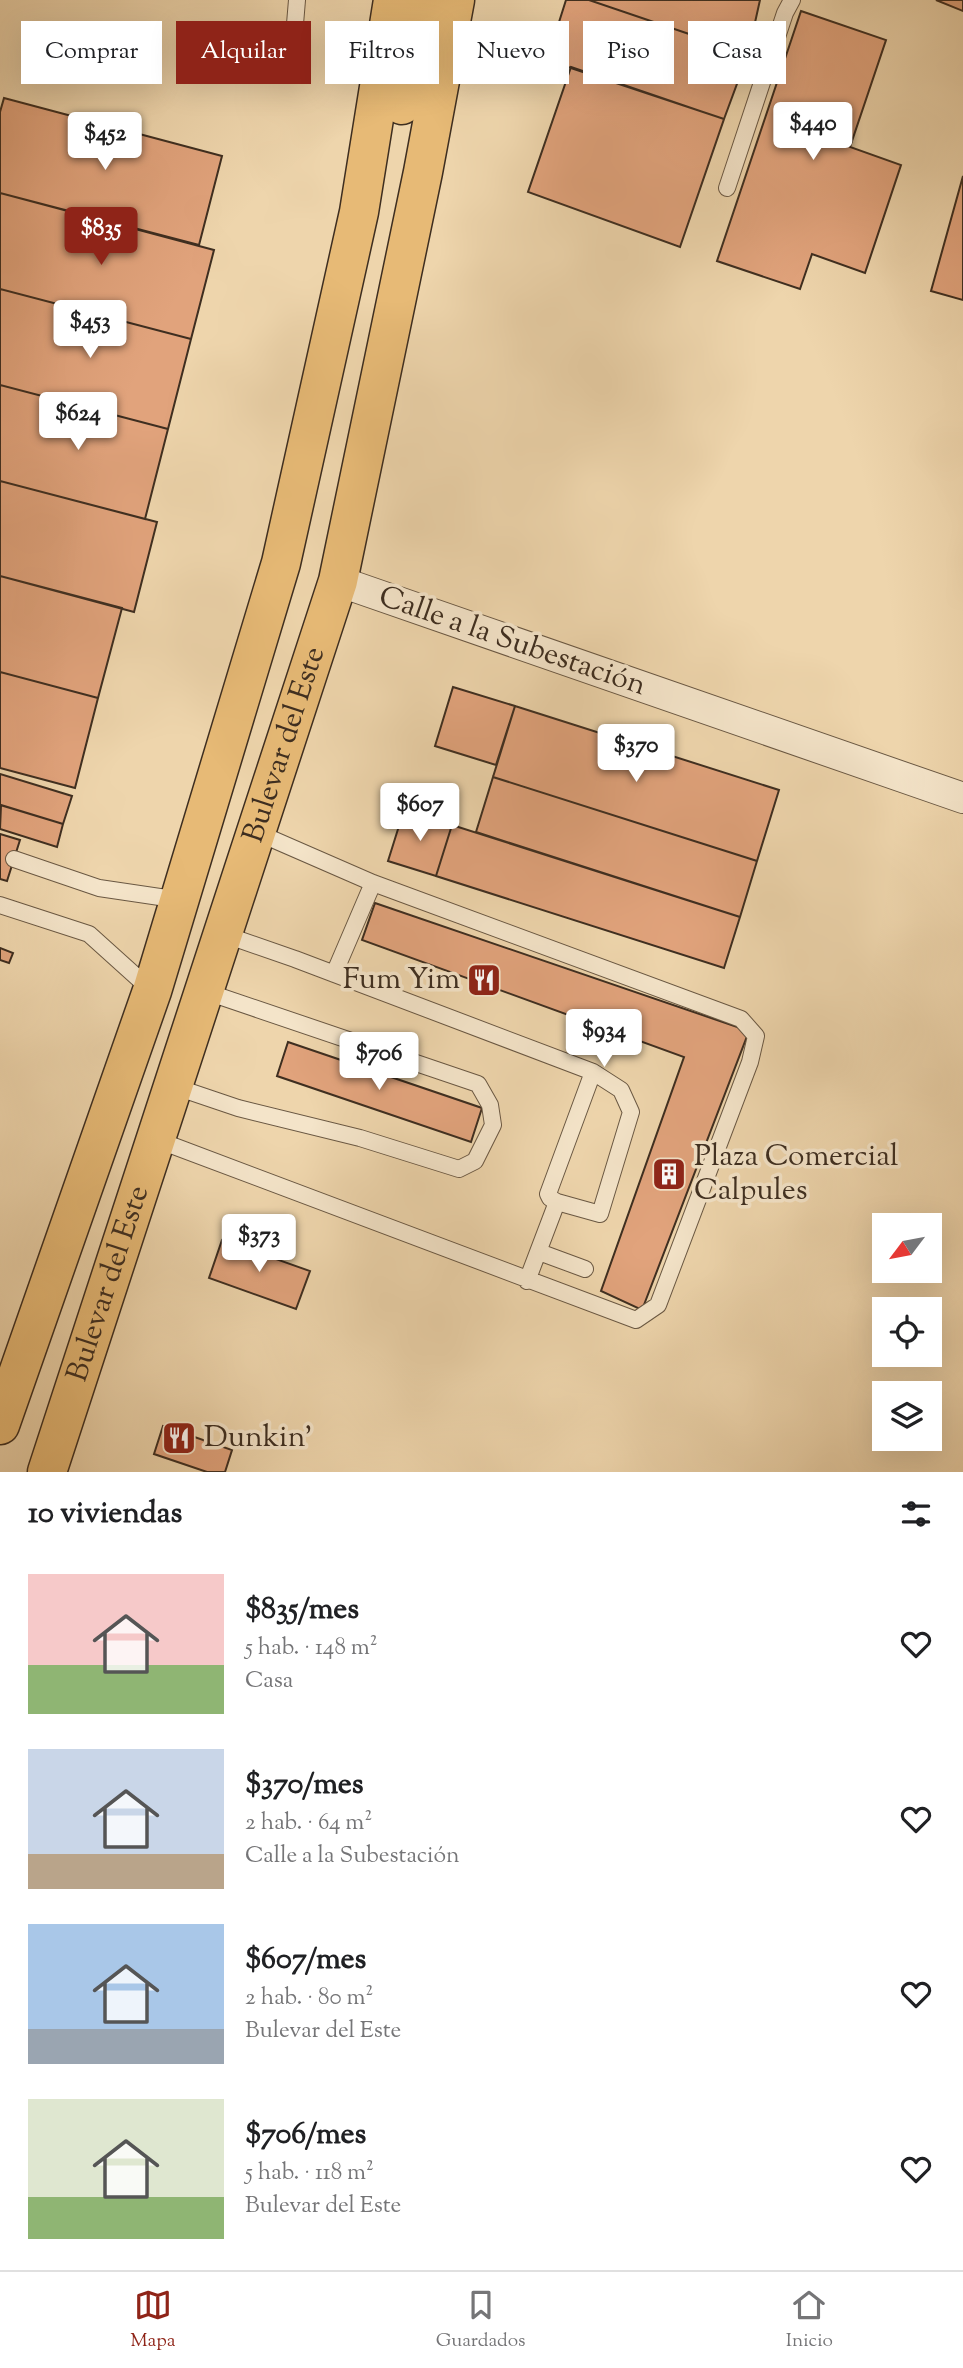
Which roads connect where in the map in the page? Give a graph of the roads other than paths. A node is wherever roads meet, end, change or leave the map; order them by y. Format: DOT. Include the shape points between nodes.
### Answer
graph roads {
  1 [pos="297,0"];
  2 [pos="393,0"];
  3 [pos="421,0"];
  4 [pos="455,0"];
  5 [pos="792,0"];
  6 [pos="295,21"];
  7 [pos="727,188"];
  8 [pos="343,286"];
  9 [pos="338,581"];
  10 [pos="963,798"];
  11 [pos="256,832"];
  12 [pos="14,859"];
  13 [pos="373,884"];
  14 [pos="180,900"];
  15 [pos="0,905"];
  16 [pos="222,934"];
  17 [pos="334,974"];
  18 [pos="204,990"];
  19 [pos="152,991"];
  20 [pos="593,1072"];
  21 [pos="172,1086"];
  22 [pos="155,1139"];
  23 [pos="557,1202"];
  24 [pos="538,1252"];
  25 [pos="585,1269"];
  26 [pos="527,1281"];
  27 [pos="0,1424"];
  28 [pos="47,1472"];
  1 -- 6 [label="lane"];
  2 -- 8 [label="highway, Bulevar del Este"];
  3 -- 8 [label="highway" via="389,170"];
  4 -- 9 [label="highway, Bulevar del Este" via="424,172"];
  5 -- 7 [label="lane"];
  8 -- 14 [label="highway, Bulevar del Este" via="281,563"];
  9 -- 10 [label="street, Calle a la Subestación"];
  9 -- 11 [label="highway, Bulevar del Este"];
  11 -- 13 [label="lane"];
  11 -- 16 [label="highway, Bulevar del Este"];
  12 -- 14 [label="lane" via="99,888"];
  13 -- 17 [label="lane"];
  13 -- 26 [label="lane" via="741,1019 756,1036 659,1305 636,1320"];
  14 -- 19 [label="highway, Bulevar del Este"];
  15 -- 19 [label="lane" via="89,933"];
  16 -- 17 [label="lane"];
  16 -- 18 [label="highway, Bulevar del Este"];
  17 -- 20 [label="lane"];
  18 -- 21 [label="highway, Bulevar del Este"];
  18 -- 21 [label="lane" via="478,1084 491,1105 493,1125 475,1161 459,1169"];
  19 -- 27 [label="highway, Bulevar del Este"];
  20 -- 23 [label="lane" via="548,1194"];
  20 -- 23 [label="lane" via="621,1090 631,1112 600,1214"];
  21 -- 22 [label="highway, Bulevar del Este"];
  22 -- 26 [label="lane"];
  22 -- 28 [label="highway, Bulevar del Este"];
  23 -- 24 [label="lane"];
  24 -- 25 [label="lane"];
  24 -- 26 [label="lane"];
}
